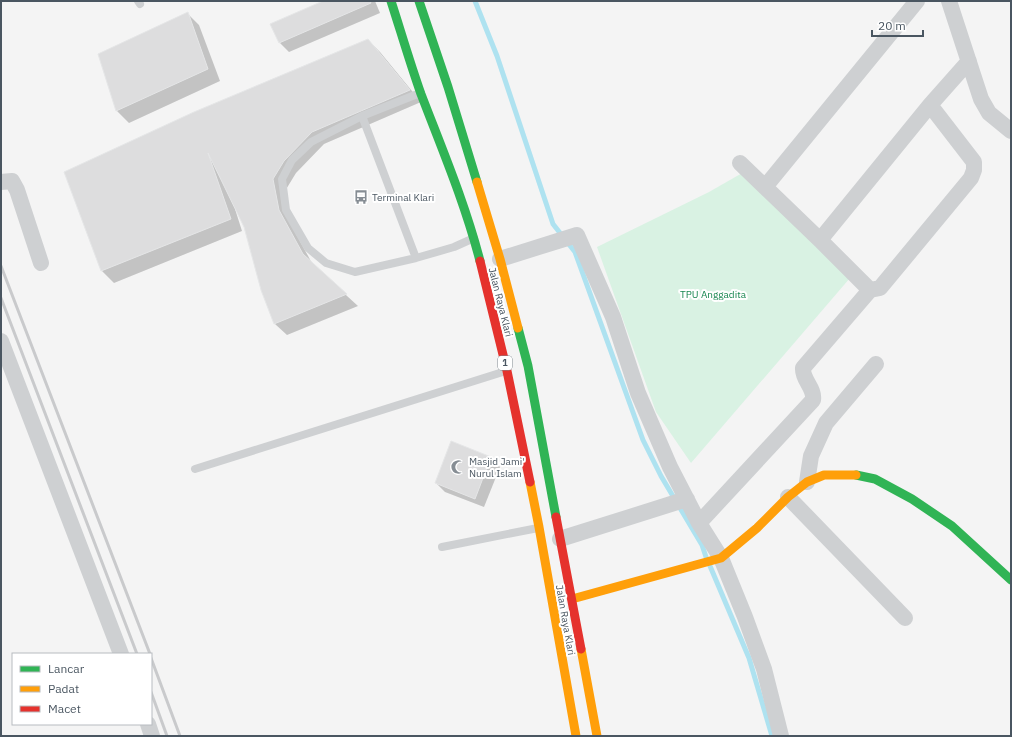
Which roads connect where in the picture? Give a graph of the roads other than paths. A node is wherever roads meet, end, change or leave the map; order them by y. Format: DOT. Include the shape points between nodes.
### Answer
graph roads {
  1 [pos="391,1"];
  2 [pos="419,1"];
  3 [pos="917,1"];
  4 [pos="955,5"];
  5 [pos="969,61"];
  6 [pos="421,93"];
  7 [pos="930,105"];
  8 [pos="362,116"];
  9 [pos="1011,131"];
  10 [pos="740,163"];
  11 [pos="1,182"];
  12 [pos="765,187"];
  13 [pos="492,230"];
  14 [pos="474,238"];
  15 [pos="820,240"];
  16 [pos="416,258"];
  17 [pos="500,259"];
  18 [pos="41,263"];
  19 [pos="870,290"];
  20 [pos="1,341"];
  21 [pos="876,364"];
  22 [pos="507,371"];
  23 [pos="195,469"];
  24 [pos="807,482"];
  25 [pos="788,497"];
  26 [pos="680,501"];
  27 [pos="699,523"];
  28 [pos="539,527"];
  29 [pos="560,539"];
  30 [pos="442,547"];
  31 [pos="712,560"];
  32 [pos="1011,580"];
  33 [pos="572,599"];
  34 [pos="905,618"];
  35 [pos="121,653"];
  36 [pos="148,725"];
  37 [pos="152,736"];
  38 [pos="576,736"];
  39 [pos="597,736"];
  40 [pos="781,736"];
  1 -- 6 [label="main road, Jalan Raya Klari / 1"];
  2 -- 13 [label="main road, Jalan Raya Klari / 1"];
  3 -- 12 [label="street"];
  4 -- 5 [label="street"];
  5 -- 7 [label="street"];
  5 -- 9 [label="street" via="988,113"];
  6 -- 8 [label="lane"];
  6 -- 14 [label="main road, Jalan Raya Klari / 1"];
  7 -- 15 [label="street"];
  7 -- 19 [label="street" via="974,162 974,170 971,178 880,288"];
  8 -- 16 [label="lane"];
  8 -- 16 [label="lane" via="311,142 292,160 282,179 286,210 308,248 326,263 354,272"];
  10 -- 12 [label="street"];
  11 -- 18 [label="street" via="12,182 17,190"];
  12 -- 15 [label="street"];
  13 -- 14 [label="main road"];
  13 -- 17 [label="main road, Jalan Raya Klari / 1"];
  14 -- 16 [label="lane"];
  14 -- 22 [label="main road, Jalan Raya Klari / 1"];
  15 -- 19 [label="street"];
  17 -- 26 [label="street" via="577,235 610,310 638,393 670,467"];
  17 -- 29 [label="main road, Jalan Raya Klari / 1" via="528,366"];
  19 -- 27 [label="street" via="803,368 814,395 813,400"];
  20 -- 35 [label="street"];
  21 -- 24 [label="street" via="826,423 811,456"];
  22 -- 23 [label="lane"];
  22 -- 28 [label="main road, Jalan Raya Klari / 1"];
  24 -- 25 [label="main road"];
  24 -- 32 [label="main road" via="824,475 846,474 875,479 912,498 952,526"];
  25 -- 31 [label="main road" via="756,528"];
  25 -- 34 [label="street"];
  26 -- 27 [label="street"];
  26 -- 29 [label="street"];
  27 -- 31 [label="street"];
  28 -- 30 [label="lane"];
  28 -- 38 [label="main road, Jalan Raya Klari / 1"];
  29 -- 33 [label="main road, Jalan Raya Klari / 1"];
  31 -- 33 [label="main road"];
  31 -- 40 [label="street" via="745,617 764,669"];
  33 -- 39 [label="main road, Jalan Raya Klari / 1"];
  36 -- 37 [label="street"];
}
